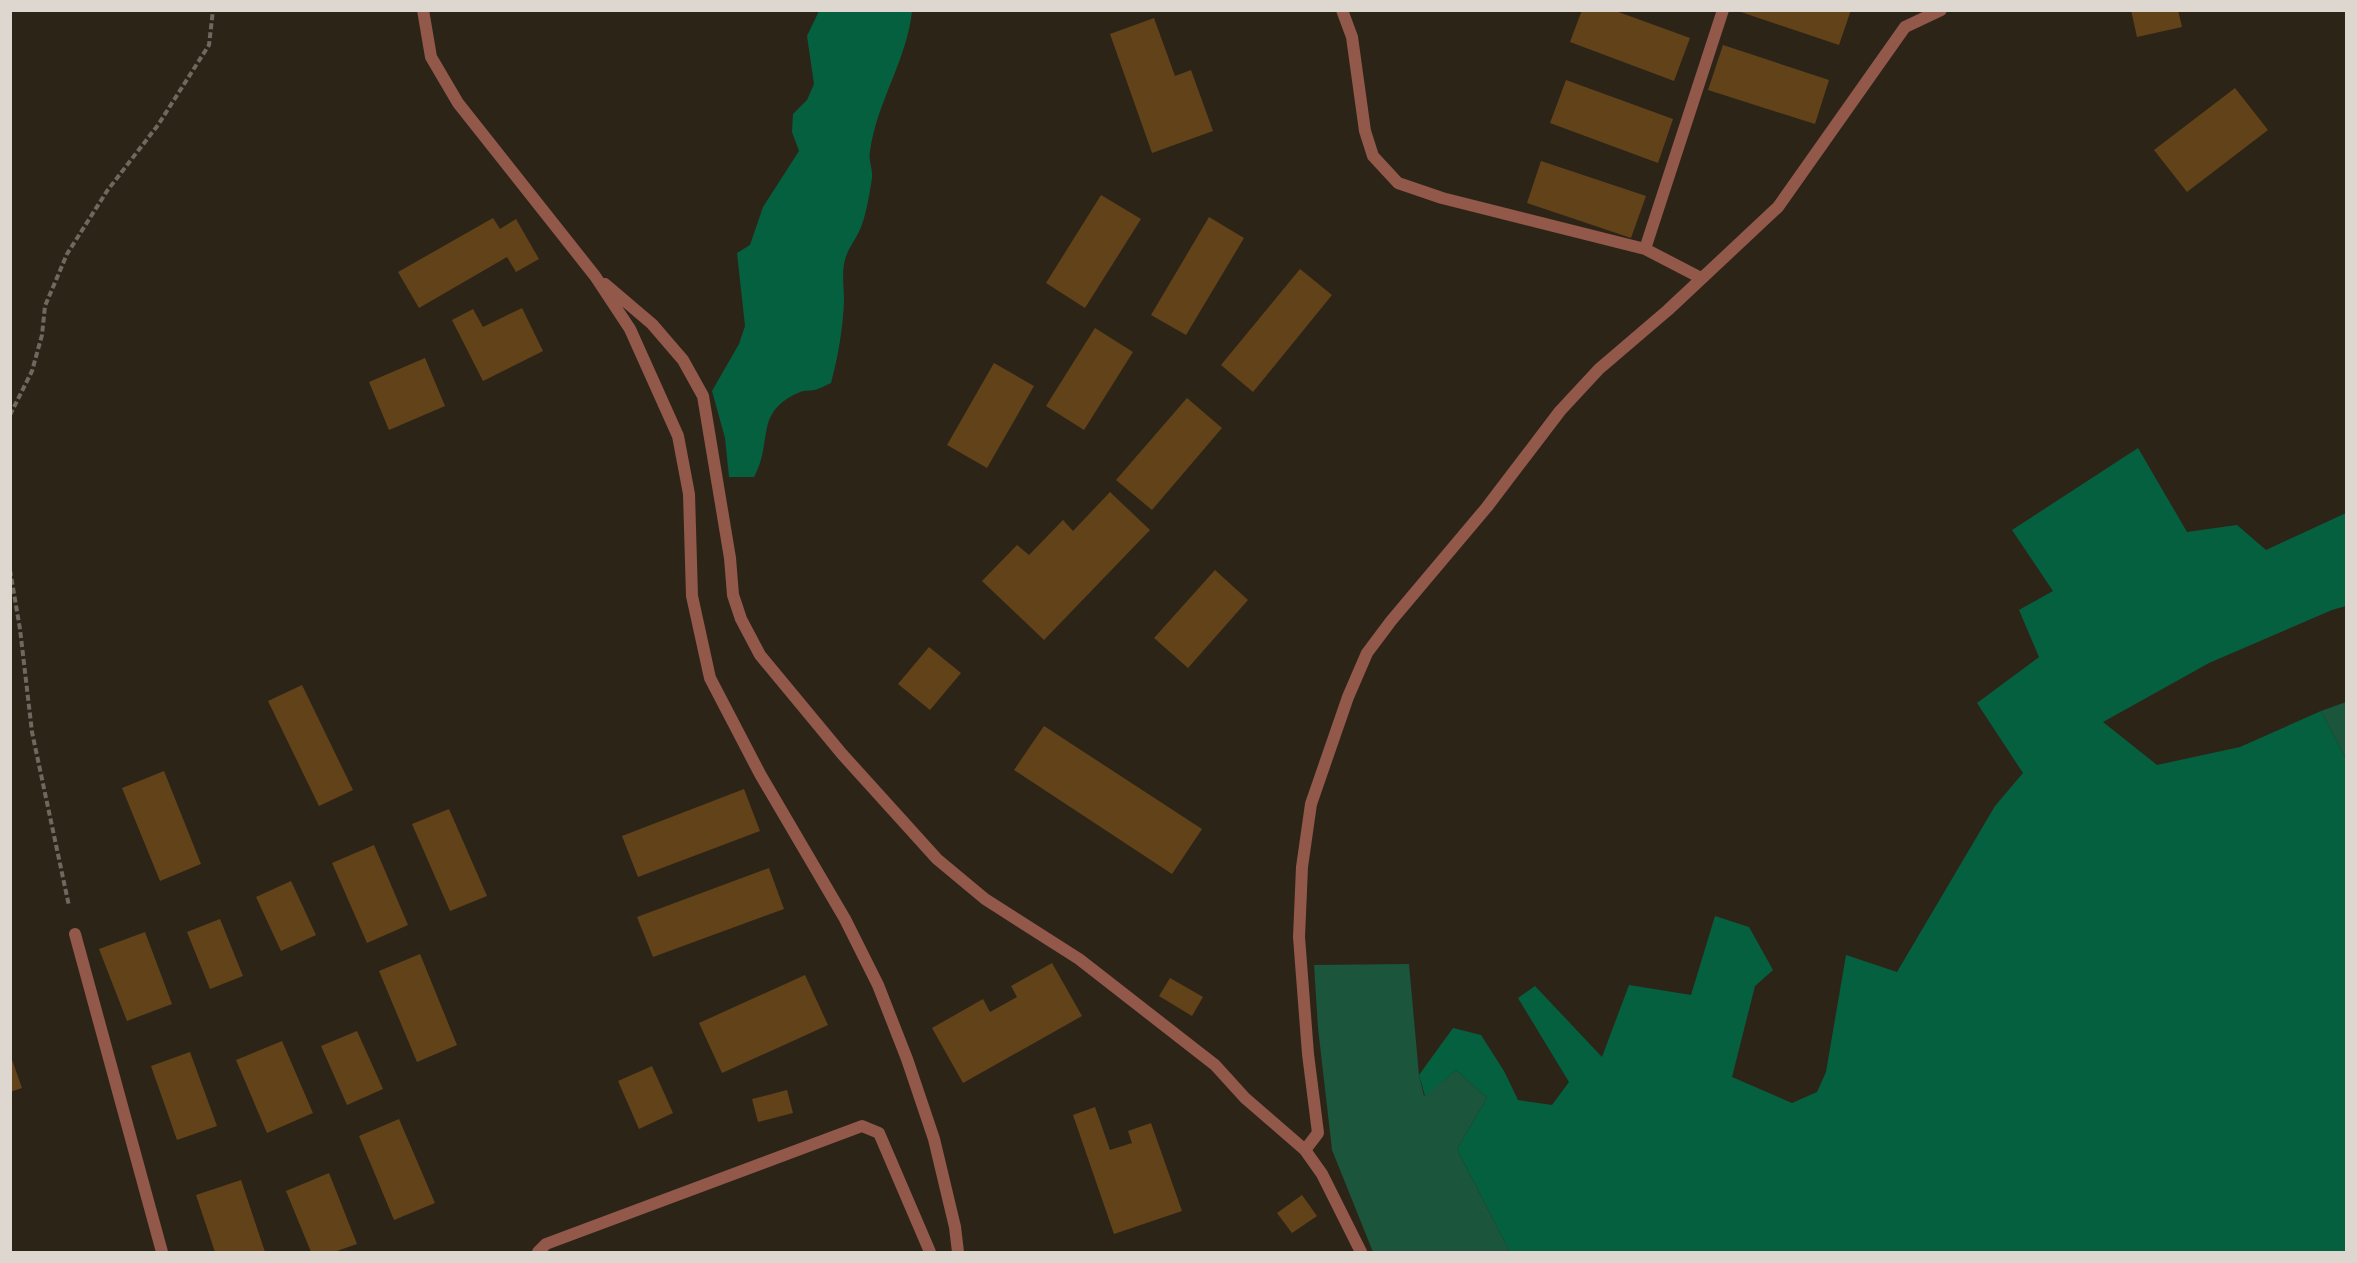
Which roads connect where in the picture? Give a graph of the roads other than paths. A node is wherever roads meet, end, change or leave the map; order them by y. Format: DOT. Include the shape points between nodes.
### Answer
graph roads {
  1 [pos="423,10"];
  2 [pos="1342,10"];
  3 [pos="1723,10"];
  4 [pos="1941,10"];
  5 [pos="1645,249"];
  6 [pos="595,276"];
  7 [pos="1701,278"];
  8 [pos="75,934"];
  9 [pos="1305,1150"];
  10 [pos="162,1252"];
  11 [pos="538,1252"];
  12 [pos="930,1252"];
  13 [pos="958,1252"];
  14 [pos="1361,1252"];
  1 -- 6 [label="street" via="431,57 458,103"];
  2 -- 5 [label="street" via="1352,37 1370,148 1398,183 1442,198"];
  3 -- 5 [label="street"];
  4 -- 7 [label="street" via="1905,27 1778,207"];
  5 -- 7 [label="street"];
  6 -- 9 [label="street" via="652,324 683,360 703,396 733,595 760,655 799,704 937,859 985,899 1079,959 1215,1065 1245,1098"];
  6 -- 13 [label="street" via="630,329 678,436 689,494 692,596 710,678 878,986 934,1139"];
  7 -- 9 [label="street" via="1599,369 1560,411 1367,653 1311,804 1302,867 1299,937 1318,1133"];
  8 -- 10 [label="street"];
  9 -- 14 [label="street" via="1322,1174"];
  11 -- 12 [label="street" via="546,1244 862,1126 879,1133"];
}
